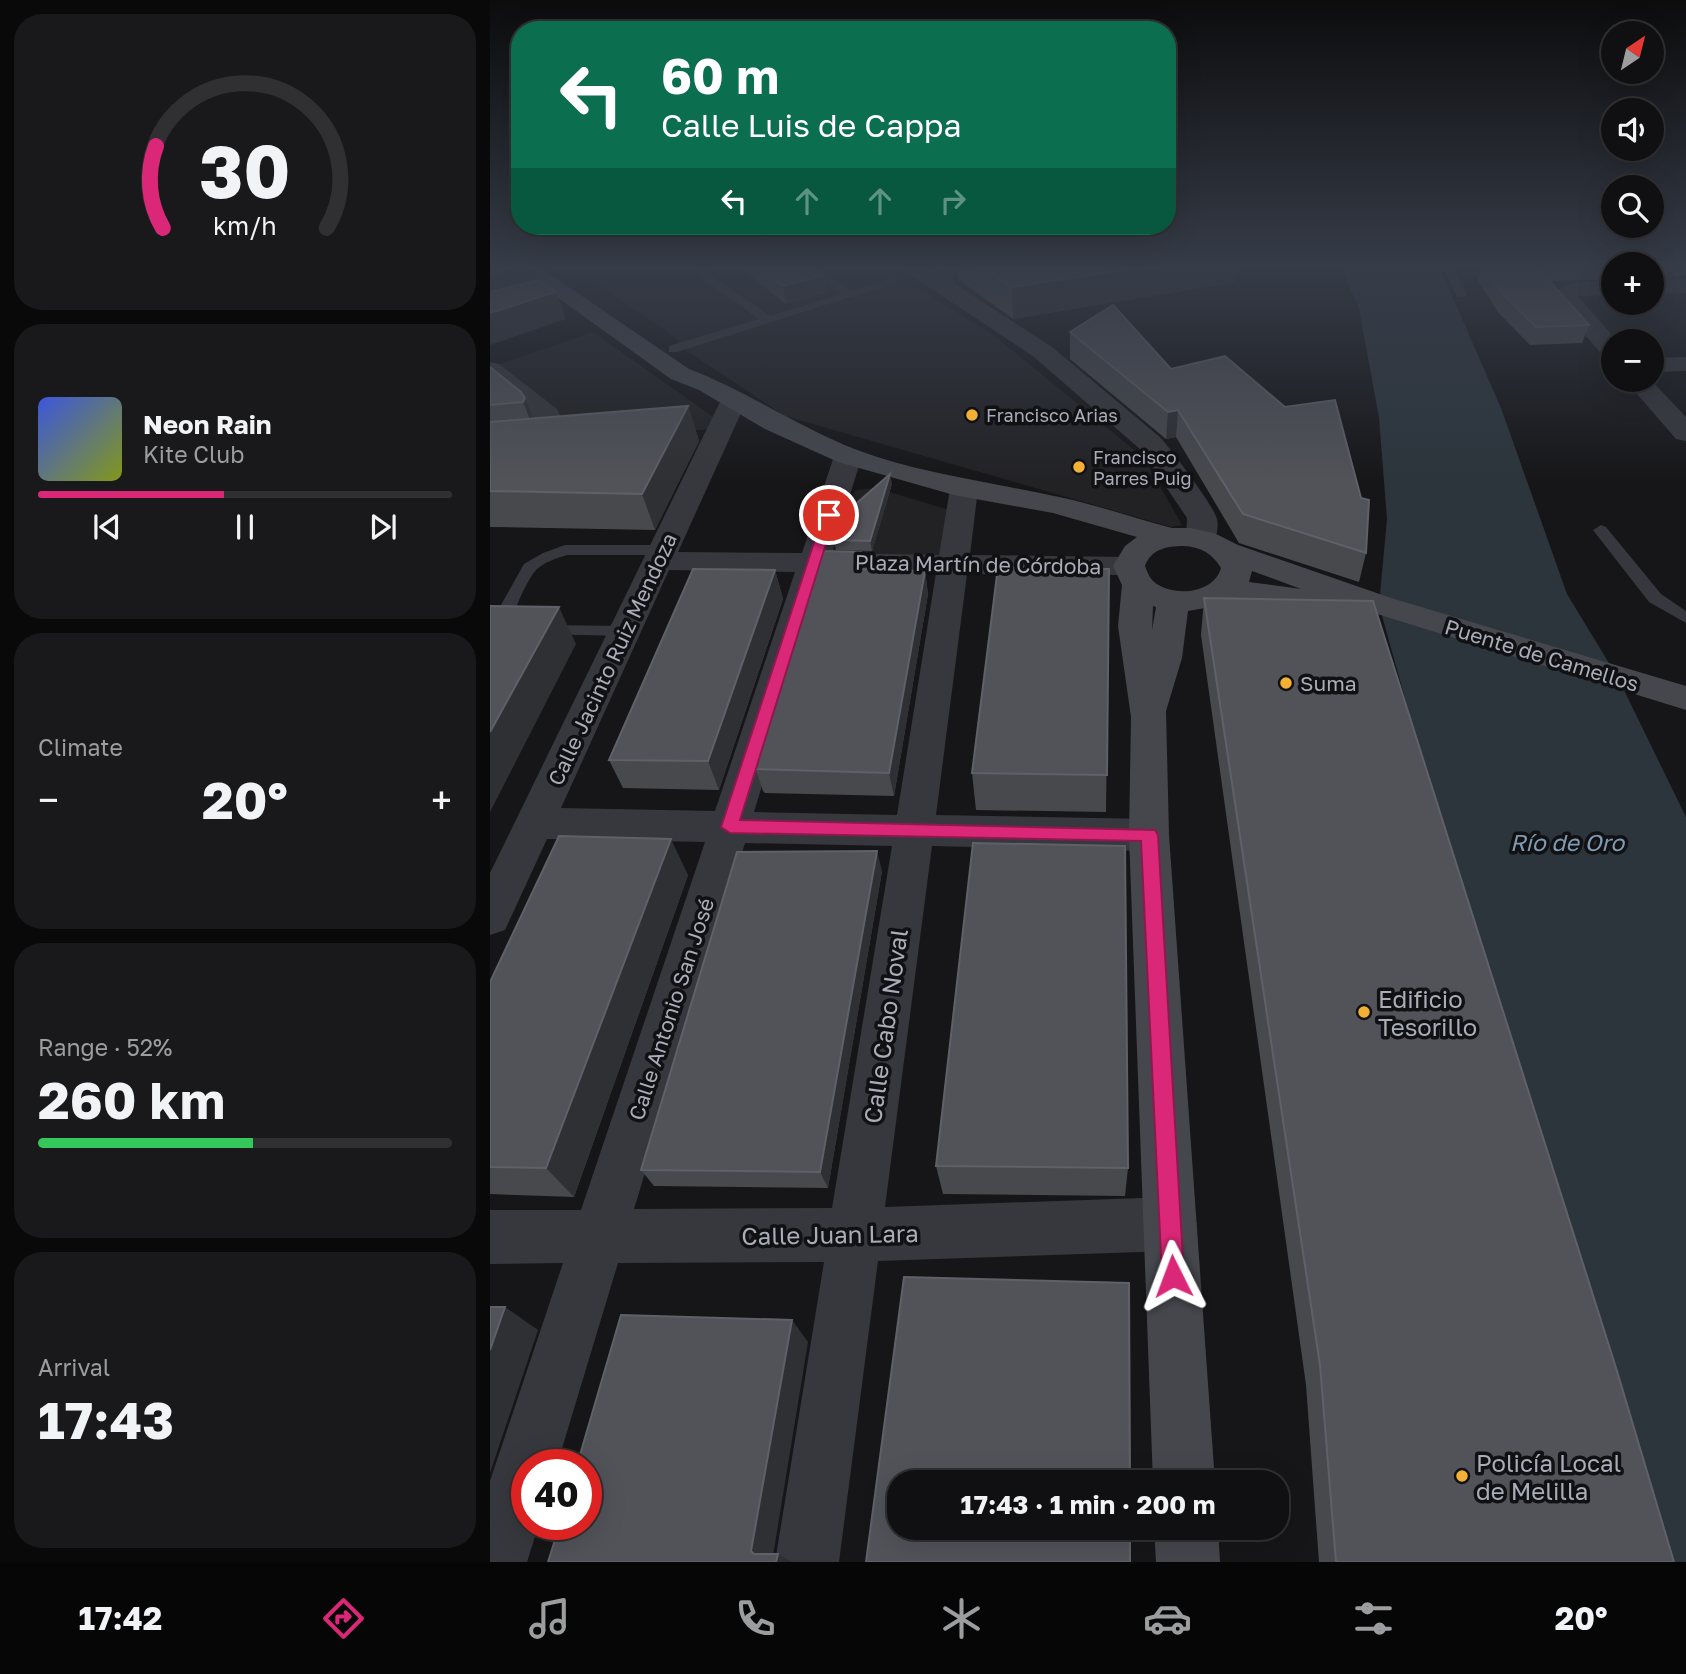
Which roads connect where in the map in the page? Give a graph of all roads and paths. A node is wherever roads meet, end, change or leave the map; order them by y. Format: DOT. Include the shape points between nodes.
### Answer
graph roads {
  1 [pos="628,339"];
  2 [pos="658,339"];
  3 [pos="706,339"];
  4 [pos="1026,339"];
  5 [pos="673,349"];
  6 [pos="1686,364"];
  7 [pos="1664,365"];
  8 [pos="490,369"];
  9 [pos="1648,392"];
  10 [pos="714,410"];
  11 [pos="1686,433"];
  12 [pos="550,440"];
  13 [pos="848,456"];
  14 [pos="964,489"];
  15 [pos="1601,530"];
  16 [pos="1169,537"];
  17 [pos="1214,546"];
  18 [pos="661,556"];
  19 [pos="814,563"];
  20 [pos="953,564"];
  21 [pos="1134,568"];
  22 [pos="1231,587"];
  23 [pos="1352,596"];
  24 [pos="1173,601"];
  25 [pos="1686,618"];
  26 [pos="624,631"];
  27 [pos="1686,698"];
  28 [pos="1149,717"];
  29 [pos="534,823"];
  30 [pos="730,827"];
  31 [pos="914,830"];
  32 [pos="1149,835"];
  33 [pos="490,917"];
  34 [pos="1170,1224"];
  35 [pos="854,1235"];
  36 [pos="599,1236"];
  37 [pos="490,1237"];
  38 [pos="1183,1470"];
  39 [pos="1187,1540"];
  40 [pos="495,1562"];
  41 [pos="807,1562"];
  42 [pos="1188,1562"];
  1 -- 10 [label="main road" via="692,380"];
  2 -- 5 [label="main road"];
  3 -- 5 [label="lane"];
  4 -- 17 [label="street" via="1151,444 1198,510"];
  5 -- 10 [label="main road" via="702,370"];
  6 -- 7 [label="street"];
  8 -- 12 [label="street" via="548,415 553,428"];
  9 -- 11 [label="street"];
  10 -- 13 [label="main road" via="774,424"];
  10 -- 18 [label="street, Calle Jacinto Ruiz Mendoza"];
  13 -- 14 [label="main road"];
  13 -- 19 [label="street, Calle Antonio San José"];
  14 -- 16 [label="main road" via="1057,505"];
  14 -- 20 [label="street, Calle Cabo Noval"];
  14 -- 21 [label="main road"];
  15 -- 25 [label="lane" via="1655,598"];
  16 -- 17 [label="main road"];
  16 -- 21 [label="main road" via="1150,542"];
  17 -- 22 [label="main road" via="1236,565"];
  17 -- 23 [label="main road, Puente de Camellos"];
  18 -- 19 [label="street, Plaza Martín de Córdoba"];
  18 -- 26 [label="street, Calle Jacinto Ruiz Mendoza"];
  18 -- 26 [label="lane" via="565,550 548,556 530,567 505,612 505,624 521,629"];
  19 -- 20 [label="street, Plaza Martín de Córdoba"];
  19 -- 30 [label="street, Calle Antonio San José"];
  20 -- 21 [label="street, Plaza Martín de Córdoba"];
  20 -- 31 [label="street, Calle Cabo Noval"];
  21 -- 24 [label="main road" via="1153,595"];
  21 -- 28 [label="main road" via="1135,626"];
  22 -- 23 [label="main road" via="1291,599"];
  22 -- 24 [label="main road" via="1211,598"];
  23 -- 27 [label="main road, Puente de Camellos"];
  24 -- 28 [label="main road" via="1165,659"];
  26 -- 29 [label="street, Calle Jacinto Ruiz Mendoza"];
  28 -- 32 [label="main road"];
  29 -- 30 [label="street"];
  29 -- 33 [label="street, Calle Jacinto Ruiz Mendoza"];
  30 -- 31 [label="street"];
  30 -- 36 [label="street, Calle Antonio San José"];
  31 -- 32 [label="street"];
  31 -- 35 [label="street, Calle Cabo Noval"];
  32 -- 34 [label="main road"];
  34 -- 35 [label="street, Calle Juan Lara"];
  34 -- 38 [label="main road"];
  35 -- 36 [label="street, Calle Juan Lara"];
  35 -- 41 [label="street, Calle Cabo Noval"];
  36 -- 37 [label="street, Calle Juan Lara"];
  36 -- 40 [label="street, Calle Antonio San José"];
  39 -- 42 [label="main road"];
}
